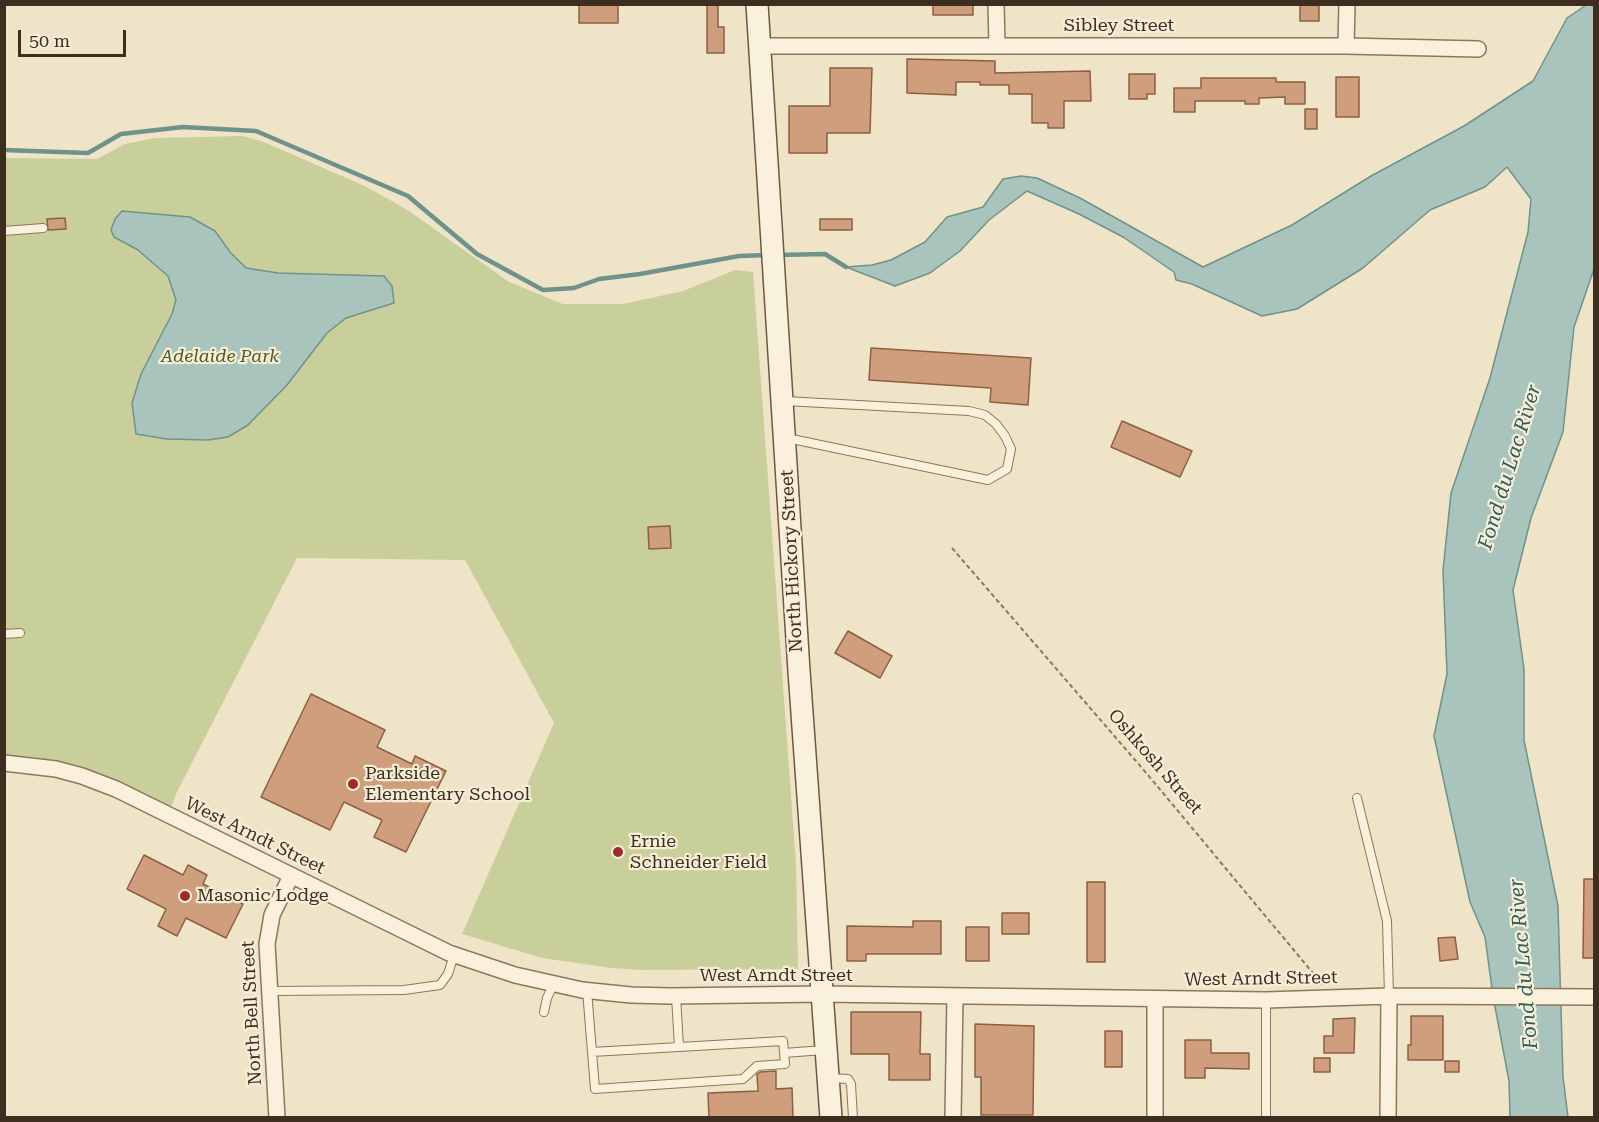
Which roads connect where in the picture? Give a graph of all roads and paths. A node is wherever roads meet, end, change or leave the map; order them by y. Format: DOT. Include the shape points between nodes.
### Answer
graph roads {
  1 [pos="757,4"];
  2 [pos="996,4"];
  3 [pos="1347,4"];
  4 [pos="760,46"];
  5 [pos="997,46"];
  6 [pos="1346,46"];
  7 [pos="1478,49"];
  8 [pos="43,228"];
  9 [pos="4,231"];
  10 [pos="783,401"];
  11 [pos="785,438"];
  12 [pos="952,548"];
  13 [pos="20,633"];
  14 [pos="4,634"];
  15 [pos="4,762"];
  16 [pos="1357,798"];
  17 [pos="291,876"];
  18 [pos="454,955"];
  19 [pos="553,985"];
  20 [pos="587,990"];
  21 [pos="269,991"];
  22 [pos="822,994"];
  23 [pos="676,996"];
  24 [pos="955,996"];
  25 [pos="1389,996"];
  26 [pos="1594,997"];
  27 [pos="1333,998"];
  28 [pos="1155,999"];
  29 [pos="1266,1000"];
  30 [pos="544,1012"];
  31 [pos="679,1047"];
  32 [pos="826,1050"];
  33 [pos="592,1052"];
  34 [pos="784,1053"];
  35 [pos="828,1078"];
  36 [pos="277,1118"];
  37 [pos="831,1118"];
  38 [pos="853,1118"];
  39 [pos="952,1118"];
  40 [pos="1155,1118"];
  41 [pos="1266,1118"];
  42 [pos="1388,1118"];
  1 -- 4 [label="street, North Hickory Street"];
  2 -- 5 [label="street"];
  3 -- 6 [label="street"];
  4 -- 5 [label="street, Sibley Street"];
  4 -- 10 [label="street, North Hickory Street"];
  5 -- 6 [label="street, Sibley Street"];
  6 -- 7 [label="street, Sibley Street"];
  8 -- 9 [label="lane"];
  10 -- 11 [label="street, North Hickory Street"];
  10 -- 11 [label="lane" via="969,411 985,415 996,424 1011,449 1007,469 988,480"];
  11 -- 22 [label="street, North Hickory Street"];
  12 -- 27 [label="path, Oshkosh Street"];
  13 -- 14 [label="lane"];
  15 -- 17 [label="street, West Arndt Street" via="57,769 116,789"];
  16 -- 25 [label="lane" via="1387,921"];
  17 -- 18 [label="street, West Arndt Street"];
  17 -- 21 [label="street, North Bell Street" via="269,925"];
  18 -- 19 [label="street, West Arndt Street"];
  18 -- 21 [label="lane" via="448,975 440,985 404,990"];
  19 -- 20 [label="street, West Arndt Street"];
  19 -- 30 [label="lane"];
  20 -- 23 [label="street, West Arndt Street"];
  20 -- 33 [label="lane"];
  21 -- 36 [label="street, North Bell Street"];
  22 -- 23 [label="street, West Arndt Street"];
  22 -- 24 [label="street, West Arndt Street"];
  22 -- 32 [label="street, North Hickory Street"];
  23 -- 31 [label="lane"];
  24 -- 28 [label="street, West Arndt Street"];
  24 -- 39 [label="street"];
  25 -- 26 [label="street, West Arndt Street"];
  25 -- 27 [label="street, West Arndt Street"];
  25 -- 42 [label="street"];
  27 -- 29 [label="street, West Arndt Street"];
  28 -- 29 [label="street, West Arndt Street"];
  28 -- 40 [label="street"];
  29 -- 41 [label="lane"];
  31 -- 33 [label="lane"];
  31 -- 34 [label="lane" via="783,1041"];
  32 -- 34 [label="lane"];
  32 -- 35 [label="street, North Hickory Street"];
  33 -- 34 [label="lane" via="595,1089 743,1079 757,1066 785,1064"];
  35 -- 37 [label="street, North Hickory Street"];
  35 -- 38 [label="lane" via="848,1079"];
}
